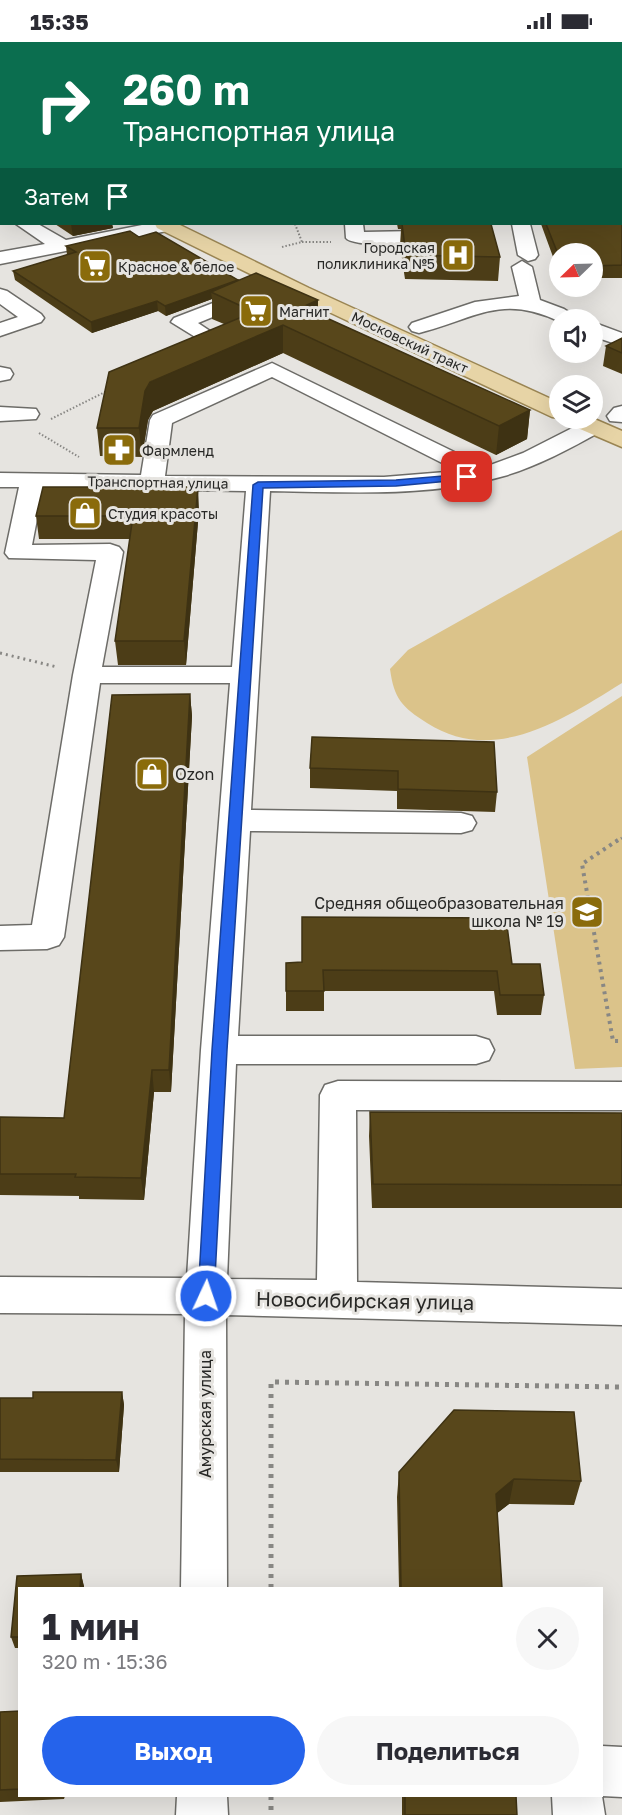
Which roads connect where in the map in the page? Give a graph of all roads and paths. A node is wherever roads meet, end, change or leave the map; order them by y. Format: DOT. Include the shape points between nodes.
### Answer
graph roads {
  1 [pos="28,225"];
  2 [pos="161,225"];
  3 [pos="168,225"];
  4 [pos="205,225"];
  5 [pos="295,225"];
  6 [pos="354,225"];
  7 [pos="521,225"];
  8 [pos="417,237"];
  9 [pos="63,246"];
  10 [pos="282,247"];
  11 [pos="0,258"];
  12 [pos="280,281"];
  13 [pos="0,295"];
  14 [pos="531,303"];
  15 [pos="549,311"];
  16 [pos="419,327"];
  17 [pos="0,330"];
  18 [pos="603,332"];
  19 [pos="212,339"];
  20 [pos="622,340"];
  21 [pos="549,385"];
  22 [pos="113,388"];
  23 [pos="549,407"];
  24 [pos="0,414"];
  25 [pos="621,416"];
  26 [pos="603,417"];
  27 [pos="30,421"];
  28 [pos="603,428"];
  29 [pos="569,429"];
  30 [pos="622,440"];
  31 [pos="81,458"];
  32 [pos="481,474"];
  33 [pos="0,480"];
  34 [pos="32,480"];
  35 [pos="152,481"];
  36 [pos="258,485"];
  37 [pos="0,653"];
  38 [pos="87,675"];
  39 [pos="244,675"];
  40 [pos="235,820"];
  41 [pos="461,823"];
  42 [pos="622,838"];
  43 [pos="0,938"];
  44 [pos="622,1041"];
  45 [pos="219,1050"];
  46 [pos="476,1050"];
  47 [pos="622,1096"];
  48 [pos="0,1295"];
  49 [pos="206,1296"];
  50 [pos="337,1299"];
  51 [pos="622,1307"];
  52 [pos="622,1387"];
  53 [pos="204,1587"];
  54 [pos="271,1587"];
  55 [pos="603,1771"];
  56 [pos="622,1772"];
  57 [pos="202,1797"];
  58 [pos="271,1797"];
  59 [pos="577,1797"];
  60 [pos="202,1815"];
  61 [pos="271,1815"];
  62 [pos="579,1815"];
  1 -- 9 [label="street"];
  2 -- 9 [label="street"];
  3 -- 12 [label="main road, Московский тракт"];
  4 -- 16 [label="main road, Московский тракт"];
  5 -- 10 [label="path" via="302,242"];
  6 -- 8 [label="street" via="355,238"];
  7 -- 14 [label="street"];
  9 -- 11 [label="street"];
  12 -- 19 [label="street" via="181,322"];
  12 -- 23 [label="main road, Московский тракт"];
  13 -- 17 [label="street" via="34,318"];
  14 -- 15 [label="street"];
  14 -- 16 [label="street" via="491,306"];
  16 -- 21 [label="main road, Московский тракт"];
  18 -- 20 [label="street"];
  22 -- 27 [label="path"];
  24 -- 27 [label="street"];
  25 -- 26 [label="main road"];
  27 -- 31 [label="path"];
  28 -- 30 [label="main road"];
  29 -- 32 [label="street, Транспортная улица" via="524,461"];
  32 -- 35 [label="street" via="272,369 161,420"];
  32 -- 36 [label="street, Транспортная улица" via="396,483"];
  33 -- 34 [label="street, Транспортная улица"];
  34 -- 35 [label="street, Транспортная улица"];
  34 -- 38 [label="street" via="18,553 110,552"];
  35 -- 36 [label="street, Транспортная улица"];
  36 -- 39 [label="street, Амурская улица"];
  37 -- 38 [label="path"];
  38 -- 39 [label="street"];
  38 -- 43 [label="street" via="47,937"];
  39 -- 40 [label="street, Амурская улица"];
  40 -- 41 [label="street"];
  40 -- 45 [label="street, Амурская улица"];
  42 -- 44 [label="path" via="582,864 613,1041"];
  45 -- 46 [label="street"];
  45 -- 49 [label="street, Амурская улица"];
  47 -- 50 [label="street" via="338,1095"];
  48 -- 49 [label="street, Новосибирская улица"];
  49 -- 50 [label="street, Новосибирская улица"];
  49 -- 53 [label="street, Амурская улица"];
  50 -- 51 [label="street, Новосибирская улица"];
  52 -- 54 [label="path" via="271,1382"];
  55 -- 56 [label="street"];
  57 -- 60 [label="street"];
  58 -- 61 [label="path"];
  59 -- 62 [label="street"];
}
